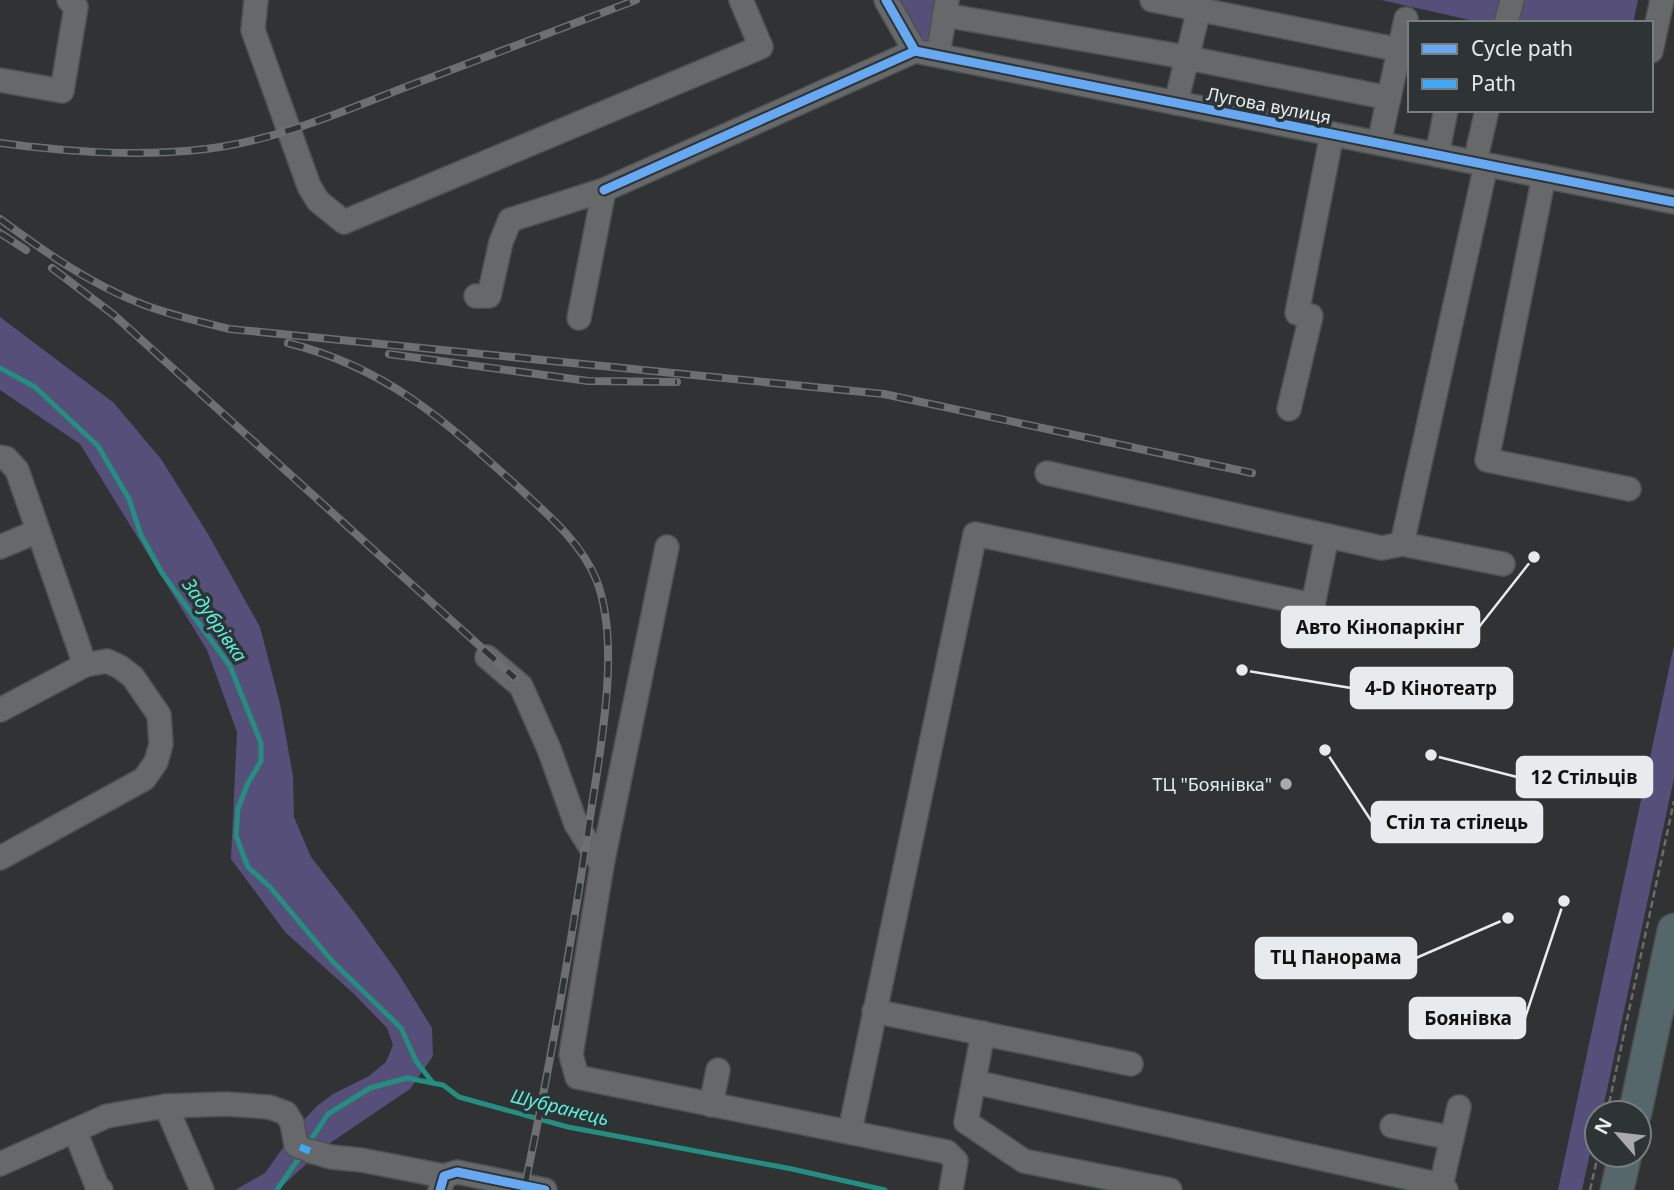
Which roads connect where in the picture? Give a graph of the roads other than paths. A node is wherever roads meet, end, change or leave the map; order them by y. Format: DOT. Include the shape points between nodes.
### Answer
graph roads {
  1 [pos="69,0"];
  2 [pos="256,0"];
  3 [pos="741,0"];
  4 [pos="886,0"];
  5 [pos="1152,0"];
  6 [pos="1512,0"];
  7 [pos="1662,0"];
  8 [pos="945,7"];
  9 [pos="1211,7"];
  10 [pos="1406,19"];
  11 [pos="1507,21"];
  12 [pos="1653,42"];
  13 [pos="915,51"];
  14 [pos="1404,51"];
  15 [pos="938,55"];
  16 [pos="1188,59"];
  17 [pos="0,80"];
  18 [pos="1389,97"];
  19 [pos="1176,103"];
  20 [pos="1446,112"];
  21 [pos="1487,112"];
  22 [pos="1332,134"];
  23 [pos="1379,143"];
  24 [pos="1437,155"];
  25 [pos="1481,163"];
  26 [pos="1544,176"];
  27 [pos="604,190"];
  28 [pos="1674,202"];
  29 [pos="476,296"];
  30 [pos="579,318"];
  31 [pos="1289,409"];
  32 [pos="0,457"];
  33 [pos="1047,473"];
  34 [pos="1629,489"];
  35 [pos="38,531"];
  36 [pos="1327,536"];
  37 [pos="1402,544"];
  38 [pos="0,547"];
  39 [pos="667,547"];
  40 [pos="1503,564"];
  41 [pos="487,657"];
  42 [pos="85,666"];
  43 [pos="0,710"];
  44 [pos="0,858"];
  45 [pos="602,866"];
  46 [pos="1674,930"];
  47 [pos="874,1011"];
  48 [pos="983,1033"];
  49 [pos="1131,1063"];
  50 [pos="718,1070"];
  51 [pos="974,1082"];
  52 [pos="1638,1099"];
  53 [pos="711,1105"];
  54 [pos="166,1106"];
  55 [pos="1459,1107"];
  56 [pos="1392,1126"];
  57 [pos="75,1131"];
  58 [pos="850,1131"];
  59 [pos="1452,1138"];
  60 [pos="0,1164"];
  61 [pos="1622,1169"];
  62 [pos="442,1183"];
  63 [pos="952,1184"];
  64 [pos="1442,1188"];
  65 [pos="101,1190"];
  66 [pos="202,1190"];
  67 [pos="545,1190"];
  68 [pos="1170,1190"];
  69 [pos="1617,1190"];
  1 -- 17 [label="street" via="76,7 62,91"];
  2 -- 3 [label="street" via="254,30 309,186 318,201 344,222 761,47"];
  4 -- 13 [label="street"];
  5 -- 9 [label="street"];
  6 -- 11 [label="street"];
  7 -- 12 [label="street"];
  8 -- 15 [label="street"];
  8 -- 16 [label="street"];
  9 -- 14 [label="street"];
  9 -- 16 [label="street"];
  10 -- 14 [label="street"];
  13 -- 15 [label="street, Лугова вулиця"];
  13 -- 27 [label="street"];
  14 -- 18 [label="street"];
  15 -- 19 [label="street, Лугова вулиця"];
  16 -- 18 [label="street"];
  16 -- 19 [label="street"];
  18 -- 23 [label="street"];
  19 -- 22 [label="street, Лугова вулиця"];
  20 -- 24 [label="street"];
  21 -- 25 [label="street"];
  22 -- 23 [label="street, Лугова вулиця"];
  22 -- 31 [label="street" via="1297,313 1311,316"];
  23 -- 24 [label="street, Лугова вулиця"];
  24 -- 25 [label="street, Лугова вулиця"];
  25 -- 26 [label="street, Лугова вулиця"];
  25 -- 37 [label="street"];
  26 -- 28 [label="street, Лугова вулиця"];
  26 -- 34 [label="street" via="1487,460"];
  27 -- 29 [label="street" via="510,220 500,242 489,296"];
  27 -- 30 [label="street"];
  32 -- 35 [label="street" via="17,470"];
  33 -- 36 [label="street"];
  35 -- 38 [label="street"];
  35 -- 42 [label="street"];
  36 -- 37 [label="street" via="1382,548"];
  36 -- 47 [label="street" via="1313,605 975,534"];
  37 -- 40 [label="street"];
  39 -- 45 [label="street"];
  41 -- 45 [label="street" via="521,686 576,824"];
  42 -- 43 [label="street"];
  42 -- 44 [label="street" via="107,661 133,677 159,715 161,744 156,762 144,779"];
  45 -- 53 [label="street" via="570,1055 577,1077"];
  46 -- 52 [label="highway"];
  47 -- 48 [label="street"];
  47 -- 58 [label="street"];
  48 -- 49 [label="street"];
  48 -- 51 [label="street"];
  50 -- 53 [label="street"];
  51 -- 64 [label="street"];
  51 -- 68 [label="street" via="966,1122 1024,1161"];
  53 -- 58 [label="street"];
  54 -- 57 [label="street" via="107,1116"];
  54 -- 62 [label="street" via="269,1107 286,1113 296,1145 305,1149"];
  54 -- 66 [label="street"];
  55 -- 59 [label="street"];
  56 -- 59 [label="street"];
  57 -- 60 [label="street"];
  57 -- 65 [label="street"];
  58 -- 63 [label="street" via="947,1152 956,1161"];
  59 -- 64 [label="street"];
  61 -- 69 [label="highway"];
  62 -- 67 [label="street" via="457,1172"];
}
